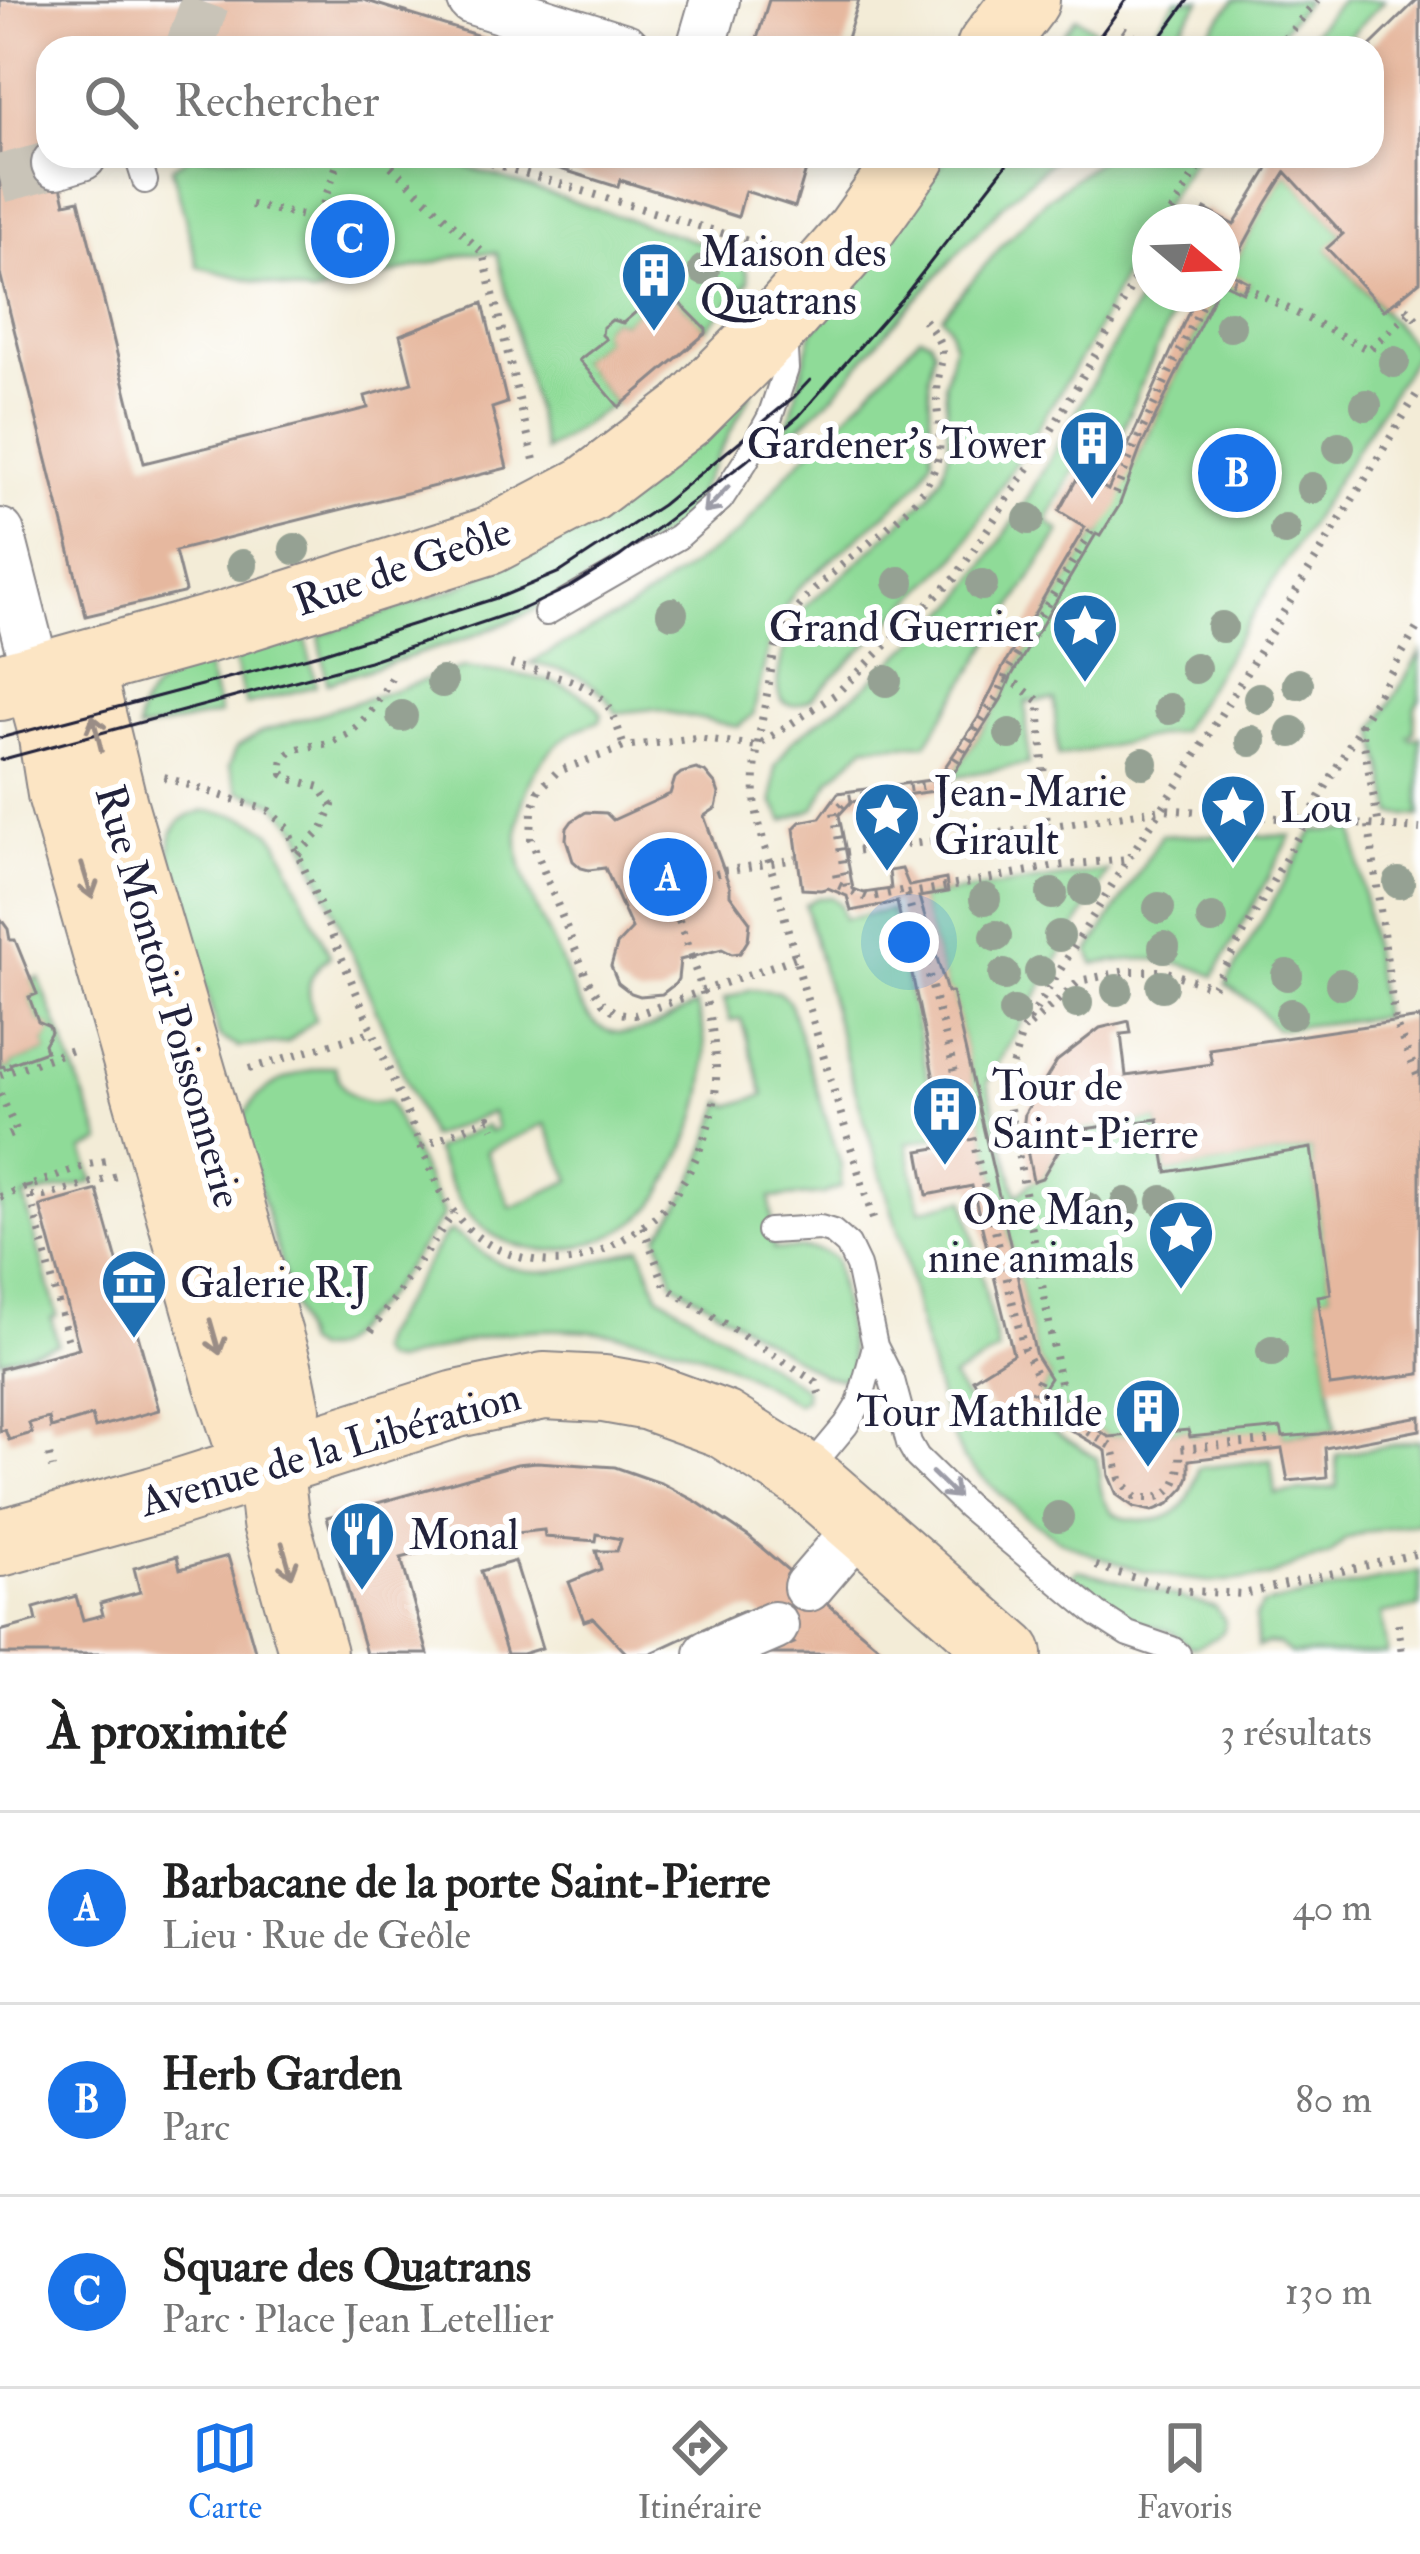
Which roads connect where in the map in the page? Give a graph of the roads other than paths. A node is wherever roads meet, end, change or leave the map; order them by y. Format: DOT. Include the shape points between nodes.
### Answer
graph roads {
  1 [pos="472,0"];
  2 [pos="715,0"];
  3 [pos="1026,0"];
  4 [pos="587,36"];
  5 [pos="704,36"];
  6 [pos="999,36"];
  7 [pos="141,168"];
  8 [pos="904,168"];
  9 [pos="145,182"];
  10 [pos="783,318"];
  11 [pos="0,533"];
  12 [pos="546,613"];
  13 [pos="39,676"];
  14 [pos="769,1231"];
  15 [pos="875,1346"];
  16 [pos="269,1464"];
  17 [pos="803,1475"];
  18 [pos="861,1525"];
  19 [pos="0,1543"];
  20 [pos="808,1587"];
  21 [pos="774,1626"];
  22 [pos="314,1654"];
  23 [pos="709,1654"];
  24 [pos="1009,1654"];
  25 [pos="1178,1654"];
  1 -- 4 [label="street"];
  2 -- 5 [label="street"];
  3 -- 6 [label="main road"];
  7 -- 9 [label="lane"];
  8 -- 10 [label="main road, Rue de Geôle"];
  10 -- 12 [label="lane, one-way" via="786,368 770,417 721,499 678,537"];
  10 -- 13 [label="main road, Rue de Geôle" via="671,427 588,489 489,541"];
  11 -- 13 [label="street"];
  13 -- 16 [label="main road, Rue Montoir Poissonnerie" via="61,794 226,1381 246,1438"];
  14 -- 15 [label="lane" via="820,1228 848,1245"];
  15 -- 17 [label="lane" via="860,1404"];
  15 -- 25 [label="lane, one-way" via="917,1457 1097,1614"];
  16 -- 17 [label="main road, Avenue de la Libération" via="457,1404 572,1386 685,1408"];
  16 -- 19 [label="main road, Avenue de la Libération"];
  16 -- 22 [label="main road, Rue Montoir Poissonnerie, one-way" via="276,1523"];
  17 -- 18 [label="main road, Avenue de la Libération"];
  18 -- 20 [label="street"];
  18 -- 24 [label="main road, Avenue de la Libération"];
  21 -- 23 [label="street"];
}
